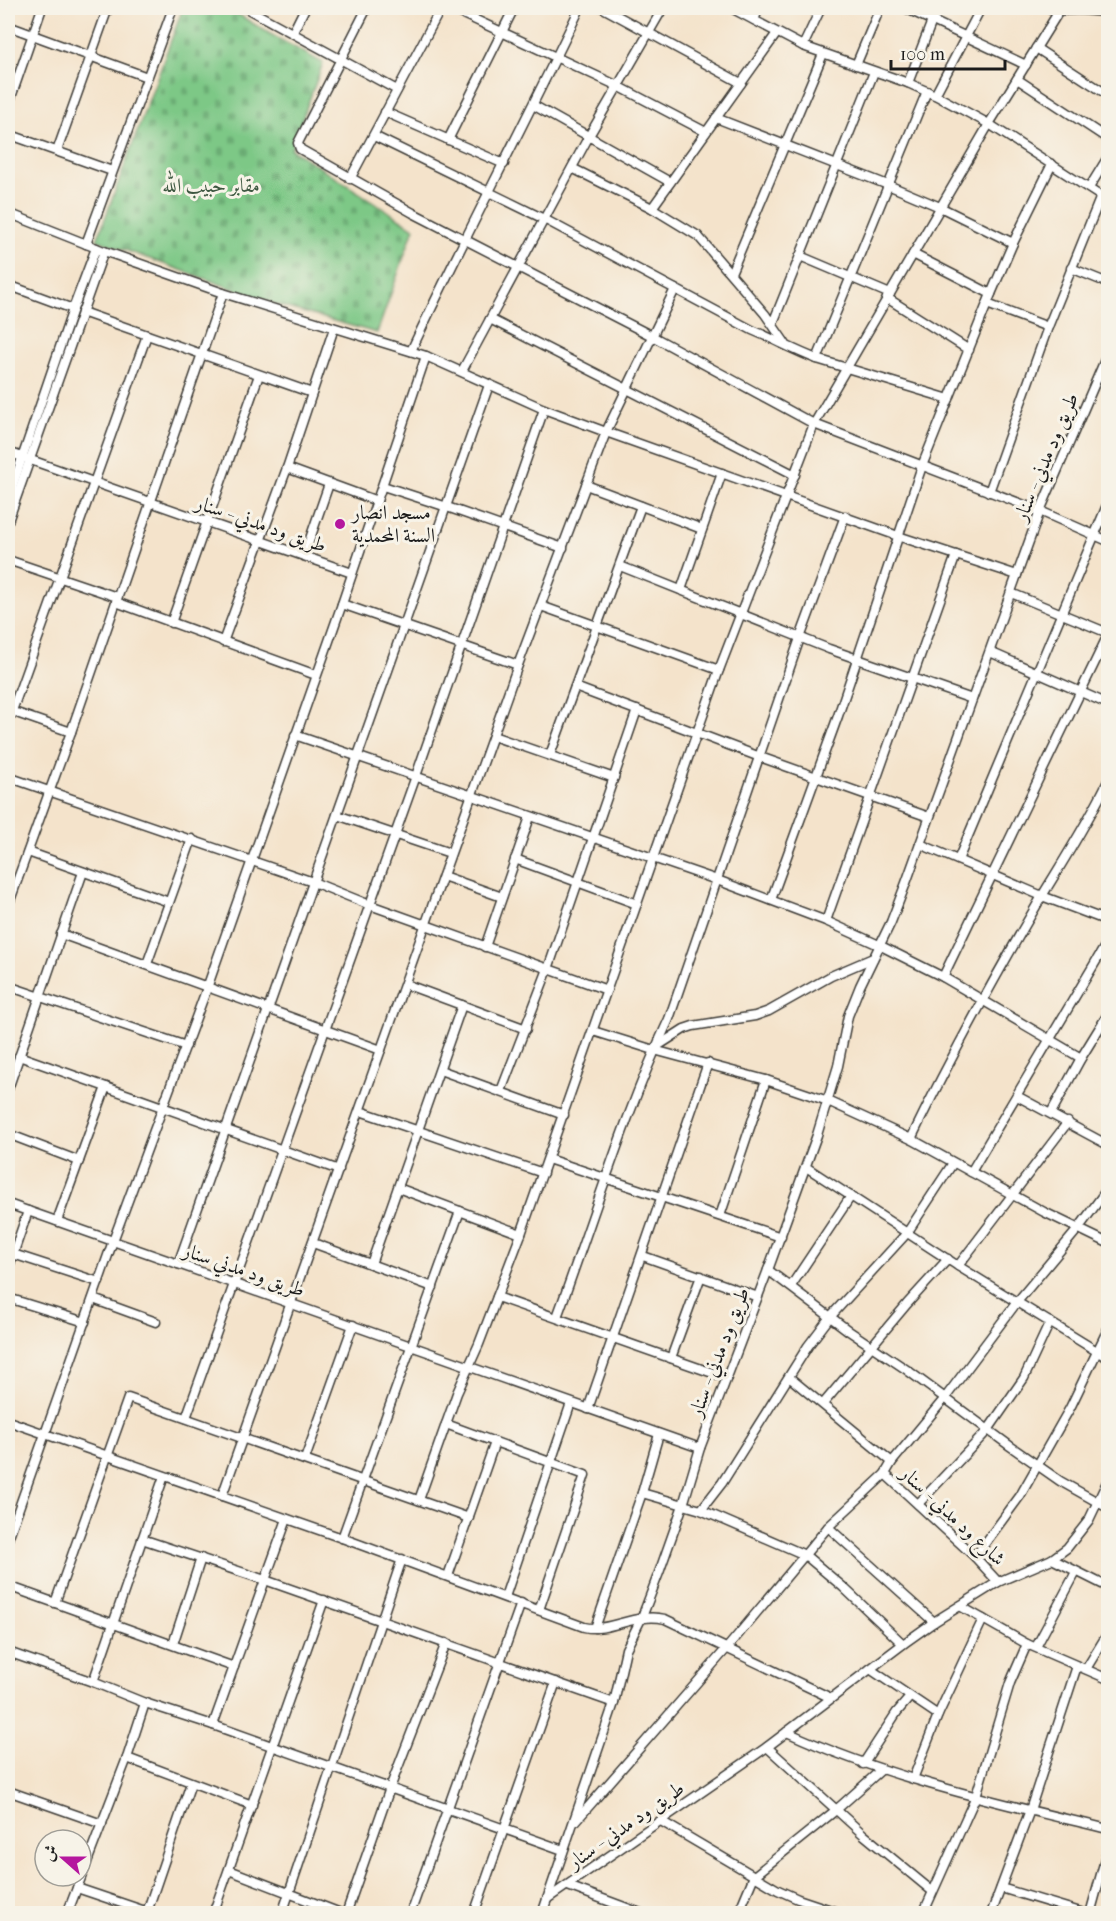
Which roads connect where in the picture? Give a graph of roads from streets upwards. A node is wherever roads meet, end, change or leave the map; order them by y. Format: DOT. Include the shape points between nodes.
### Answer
graph roads {
  1 [pos="42,8"];
  2 [pos="108,8"];
  3 [pos="173,8"];
  4 [pos="246,8"];
  5 [pos="305,8"];
  6 [pos="367,8"];
  7 [pos="441,8"];
  8 [pos="450,8"];
  9 [pos="514,8"];
  10 [pos="580,8"];
  11 [pos="603,8"];
  12 [pos="663,8"];
  13 [pos="731,8"];
  14 [pos="759,8"];
  15 [pos="821,8"];
  16 [pos="880,8"];
  17 [pos="905,8"];
  18 [pos="937,8"];
  19 [pos="981,8"];
  20 [pos="1081,9"];
  21 [pos="1054,11"];
  22 [pos="1108,12"];
  23 [pos="754,20"];
  24 [pos="931,20"];
  25 [pos="8,26"];
  26 [pos="293,32"];
  27 [pos="502,32"];
  28 [pos="649,33"];
  29 [pos="777,33"];
  30 [pos="33,35"];
  31 [pos="968,37"];
  32 [pos="802,46"];
  33 [pos="1036,48"];
  34 [pos="823,54"];
  35 [pos="90,56"];
  36 [pos="556,57"];
  37 [pos="342,59"];
  38 [pos="856,65"];
  39 [pos="1026,65"];
  40 [pos="874,72"];
  41 [pos="147,77"];
  42 [pos="1017,79"];
  43 [pos="741,83"];
  44 [pos="908,83"];
  45 [pos="618,86"];
  46 [pos="397,90"];
  47 [pos="931,93"];
  48 [pos="1108,95"];
  49 [pos="8,105"];
  50 [pos="533,105"];
  51 [pos="385,112"];
  52 [pos="716,118"];
  53 [pos="989,124"];
  54 [pos="706,132"];
  55 [pos="8,134"];
  56 [pos="374,136"];
  57 [pos="589,136"];
  58 [pos="1108,139"];
  59 [pos="448,140"];
  60 [pos="786,145"];
  61 [pos="57,152"];
  62 [pos="1108,157"];
  63 [pos="504,164"];
  64 [pos="1052,164"];
  65 [pos="836,165"];
  66 [pos="572,168"];
  67 [pos="112,171"];
  68 [pos="350,179"];
  69 [pos="670,182"];
  70 [pos="888,185"];
  71 [pos="1089,188"];
  72 [pos="489,192"];
  73 [pos="1105,199"];
  74 [pos="940,207"];
  75 [pos="652,208"];
  76 [pos="8,213"];
  77 [pos="544,219"];
  78 [pos="464,240"];
  79 [pos="86,243"];
  80 [pos="1013,243"];
  81 [pos="100,249"];
  82 [pos="913,254"];
  83 [pos="800,256"];
  84 [pos="517,266"];
  85 [pos="1071,268"];
  86 [pos="731,273"];
  87 [pos="851,278"];
  88 [pos="1108,282"];
  89 [pos="8,288"];
  90 [pos="675,290"];
  91 [pos="223,293"];
  92 [pos="991,294"];
  93 [pos="889,296"];
  94 [pos="987,304"];
  95 [pos="77,310"];
  96 [pos="490,319"];
  97 [pos="773,323"];
  98 [pos="1048,327"];
  99 [pos="334,328"];
  100 [pos="147,335"];
  101 [pos="652,336"];
  102 [pos="785,343"];
  103 [pos="969,350"];
  104 [pos="411,351"];
  105 [pos="1108,353"];
  106 [pos="204,355"];
  107 [pos="426,356"];
  108 [pos="817,359"];
  109 [pos="847,367"];
  110 [pos="462,372"];
  111 [pos="259,375"];
  112 [pos="489,384"];
  113 [pos="627,388"];
  114 [pos="312,393"];
  115 [pos="949,399"];
  116 [pos="544,409"];
  117 [pos="813,424"];
  118 [pos="606,432"];
  119 [pos="8,452"];
  120 [pos="25,459"];
  121 [pos="922,466"];
  122 [pos="287,468"];
  123 [pos="722,473"];
  124 [pos="795,475"];
  125 [pos="94,483"];
  126 [pos="329,484"];
  127 [pos="586,485"];
  128 [pos="383,486"];
  129 [pos="989,492"];
  130 [pos="787,496"];
  131 [pos="8,499"];
  132 [pos="377,501"];
  133 [pos="151,502"];
  134 [pos="1108,503"];
  135 [pos="641,506"];
  136 [pos="447,507"];
  137 [pos="1040,511"];
  138 [pos="845,516"];
  139 [pos="8,521"];
  140 [pos="207,522"];
  141 [pos="503,527"];
  142 [pos="702,529"];
  143 [pos="1095,535"];
  144 [pos="898,536"];
  145 [pos="260,541"];
  146 [pos="1108,541"];
  147 [pos="563,548"];
  148 [pos="956,555"];
  149 [pos="304,556"];
  150 [pos="8,560"];
  151 [pos="620,566"];
  152 [pos="352,573"];
  153 [pos="1017,575"];
  154 [pos="61,578"];
  155 [pos="681,590"];
  156 [pos="1011,593"];
  157 [pos="117,600"];
  158 [pos="342,604"];
  159 [pos="541,606"];
  160 [pos="741,613"];
  161 [pos="1061,614"];
  162 [pos="171,623"];
  163 [pos="404,625"];
  164 [pos="597,626"];
  165 [pos="1108,634"];
  166 [pos="800,638"];
  167 [pos="223,642"];
  168 [pos="461,645"];
  169 [pos="990,652"];
  170 [pos="858,659"];
  171 [pos="518,665"];
  172 [pos="719,670"];
  173 [pos="1037,673"];
  174 [pos="316,675"];
  175 [pos="911,678"];
  176 [pos="575,687"];
  177 [pos="1081,692"];
  178 [pos="972,699"];
  179 [pos="1108,704"];
  180 [pos="10,710"];
  181 [pos="637,710"];
  182 [pos="71,732"];
  183 [pos="698,732"];
  184 [pos="295,735"];
  185 [pos="493,736"];
  186 [pos="550,755"];
  187 [pos="760,757"];
  188 [pos="357,758"];
  189 [pos="416,776"];
  190 [pos="8,777"];
  191 [pos="816,777"];
  192 [pos="614,778"];
  193 [pos="1108,781"];
  194 [pos="50,792"];
  195 [pos="471,795"];
  196 [pos="869,797"];
  197 [pos="337,815"];
  198 [pos="530,817"];
  199 [pos="929,818"];
  200 [pos="395,834"];
  201 [pos="192,839"];
  202 [pos="593,839"];
  203 [pos="920,844"];
  204 [pos="28,852"];
  205 [pos="450,853"];
  206 [pos="515,859"];
  207 [pos="652,859"];
  208 [pos="957,860"];
  209 [pos="252,861"];
  210 [pos="83,872"];
  211 [pos="442,876"];
  212 [pos="994,876"];
  213 [pos="717,880"];
  214 [pos="313,882"];
  215 [pos="577,882"];
  216 [pos="1042,896"];
  217 [pos="502,897"];
  218 [pos="771,900"];
  219 [pos="169,902"];
  220 [pos="637,904"];
  221 [pos="370,905"];
  222 [pos="8,906"];
  223 [pos="826,921"];
  224 [pos="1108,921"];
  225 [pos="425,925"];
  226 [pos="61,934"];
  227 [pos="1108,941"];
  228 [pos="485,946"];
  229 [pos="881,946"];
  230 [pos="873,958"];
  231 [pos="147,964"];
  232 [pos="548,969"];
  233 [pos="943,977"];
  234 [pos="405,984"];
  235 [pos="8,986"];
  236 [pos="207,988"];
  237 [pos="607,990"];
  238 [pos="39,996"];
  239 [pos="984,1001"];
  240 [pos="462,1005"];
  241 [pos="268,1010"];
  242 [pos="1108,1014"];
  243 [pos="325,1029"];
  244 [pos="526,1029"];
  245 [pos="594,1031"];
  246 [pos="1050,1040"];
  247 [pos="186,1046"];
  248 [pos="655,1048"];
  249 [pos="381,1050"];
  250 [pos="19,1056"];
  251 [pos="1081,1058"];
  252 [pos="708,1063"];
  253 [pos="440,1070"];
  254 [pos="766,1080"];
  255 [pos="106,1087"];
  256 [pos="8,1089"];
  257 [pos="501,1091"];
  258 [pos="1017,1096"];
  259 [pos="828,1101"];
  260 [pos="164,1107"];
  261 [pos="360,1111"];
  262 [pos="1051,1113"];
  263 [pos="564,1115"];
  264 [pos="1068,1122"];
  265 [pos="225,1129"];
  266 [pos="418,1131"];
  267 [pos="8,1134"];
  268 [pos="911,1139"];
  269 [pos="1108,1145"];
  270 [pos="283,1149"];
  271 [pos="548,1159"];
  272 [pos="79,1161"];
  273 [pos="953,1163"];
  274 [pos="806,1167"];
  275 [pos="339,1170"];
  276 [pos="971,1172"];
  277 [pos="543,1173"];
  278 [pos="605,1177"];
  279 [pos="398,1188"];
  280 [pos="1108,1188"];
  281 [pos="663,1196"];
  282 [pos="851,1196"];
  283 [pos="1013,1196"];
  284 [pos="8,1204"];
  285 [pos="28,1211"];
  286 [pos="460,1211"];
  287 [pos="720,1216"];
  288 [pos="57,1221"];
  289 [pos="1078,1229"];
  290 [pos="907,1233"];
  291 [pos="521,1234"];
  292 [pos="780,1237"];
  293 [pos="113,1241"];
  294 [pos="313,1243"];
  295 [pos="1108,1243"];
  296 [pos="13,1254"];
  297 [pos="643,1256"];
  298 [pos="948,1259"];
  299 [pos="178,1264"];
  300 [pos="371,1264"];
  301 [pos="958,1266"];
  302 [pos="8,1269"];
  303 [pos="768,1270"];
  304 [pos="701,1276"];
  305 [pos="99,1282"];
  306 [pos="235,1284"];
  307 [pos="790,1286"];
  308 [pos="433,1287"];
  309 [pos="497,1297"];
  310 [pos="758,1297"];
  311 [pos="8,1298"];
  312 [pos="93,1299"];
  313 [pos="1017,1302"];
  314 [pos="291,1304"];
  315 [pos="556,1317"];
  316 [pos="830,1317"];
  317 [pos="85,1322"];
  318 [pos="156,1322"];
  319 [pos="1050,1322"];
  320 [pos="353,1325"];
  321 [pos="1108,1329"];
  322 [pos="614,1338"];
  323 [pos="412,1345"];
  324 [pos="870,1346"];
  325 [pos="1098,1353"];
  326 [pos="671,1358"];
  327 [pos="1108,1358"];
  328 [pos="470,1366"];
  329 [pos="789,1377"];
  330 [pos="727,1378"];
  331 [pos="945,1398"];
  332 [pos="571,1403"];
  333 [pos="823,1404"];
  334 [pos="588,1409"];
  335 [pos="186,1418"];
  336 [pos="8,1422"];
  337 [pos="446,1424"];
  338 [pos="988,1430"];
  339 [pos="44,1434"];
  340 [pos="659,1434"];
  341 [pos="244,1438"];
  342 [pos="495,1442"];
  343 [pos="700,1448"];
  344 [pos="108,1456"];
  345 [pos="305,1459"];
  346 [pos="551,1462"];
  347 [pos="892,1462"];
  348 [pos="1037,1465"];
  349 [pos="885,1474"];
  350 [pos="164,1476"];
  351 [pos="363,1480"];
  352 [pos="1108,1480"];
  353 [pos="642,1493"];
  354 [pos="222,1496"];
  355 [pos="419,1500"];
  356 [pos="918,1504"];
  357 [pos="1098,1504"];
  358 [pos="683,1505"];
  359 [pos="1108,1508"];
  360 [pos="701,1510"];
  361 [pos="469,1518"];
  362 [pos="287,1519"];
  363 [pos="828,1527"];
  364 [pos="342,1538"];
  365 [pos="8,1539"];
  366 [pos="142,1539"];
  367 [pos="805,1555"];
  368 [pos="975,1557"];
  369 [pos="201,1558"];
  370 [pos="402,1559"];
  371 [pos="1052,1559"];
  372 [pos="1076,1572"];
  373 [pos="448,1576"];
  374 [pos="265,1580"];
  375 [pos="998,1582"];
  376 [pos="8,1586"];
  377 [pos="1108,1587"];
  378 [pos="505,1597"];
  379 [pos="324,1600"];
  380 [pos="55,1603"];
  381 [pos="520,1603"];
  382 [pos="960,1606"];
  383 [pos="540,1610"];
  384 [pos="642,1617"];
  385 [pos="983,1619"];
  386 [pos="381,1621"];
  387 [pos="934,1622"];
  388 [pos="113,1623"];
  389 [pos="595,1628"];
  390 [pos="1108,1633"];
  391 [pos="446,1643"];
  392 [pos="173,1644"];
  393 [pos="903,1644"];
  394 [pos="1031,1645"];
  395 [pos="727,1648"];
  396 [pos="8,1652"];
  397 [pos="501,1664"];
  398 [pos="234,1667"];
  399 [pos="1082,1667"];
  400 [pos="870,1669"];
  401 [pos="1108,1679"];
  402 [pos="93,1682"];
  403 [pos="556,1682"];
  404 [pos="910,1697"];
  405 [pos="831,1698"];
  406 [pos="145,1703"];
  407 [pos="614,1703"];
  408 [pos="938,1715"];
  409 [pos="213,1725"];
  410 [pos="787,1732"];
  411 [pos="273,1746"];
  412 [pos="767,1747"];
  413 [pos="127,1758"];
  414 [pos="863,1764"];
  415 [pos="331,1767"];
  416 [pos="881,1770"];
  417 [pos="913,1779"];
  418 [pos="191,1783"];
  419 [pos="390,1788"];
  420 [pos="8,1791"];
  421 [pos="976,1796"];
  422 [pos="252,1805"];
  423 [pos="447,1809"];
  424 [pos="836,1810"];
  425 [pos="1030,1810"];
  426 [pos="661,1821"];
  427 [pos="102,1824"];
  428 [pos="571,1826"];
  429 [pos="503,1829"];
  430 [pos="1108,1829"];
  431 [pos="93,1847"];
  432 [pos="1108,1849"];
  433 [pos="563,1850"];
  434 [pos="229,1870"];
  435 [pos="754,1876"];
  436 [pos="568,1886"];
  437 [pos="77,1888"];
  438 [pos="1000,1888"];
  439 [pos="1098,1890"];
  440 [pos="932,1891"];
  441 [pos="1108,1892"];
  442 [pos="289,1893"];
  443 [pos="547,1899"];
  444 [pos="149,1913"];
  445 [pos="67,1914"];
  446 [pos="213,1914"];
  447 [pos="282,1914"];
  448 [pos="345,1914"];
  449 [pos="410,1914"];
  450 [pos="474,1914"];
  451 [pos="542,1914"];
  452 [pos="643,1914"];
  453 [pos="738,1914"];
  454 [pos="843,1914"];
  455 [pos="923,1914"];
  456 [pos="991,1914"];
  457 [pos="1089,1914"];
  1 -- 30 [label="street"];
  2 -- 35 [label="street"];
  3 -- 41 [label="street"];
  4 -- 26 [label="street"];
  5 -- 26 [label="street"];
  6 -- 37 [label="street"];
  7 -- 46 [label="street"];
  8 -- 27 [label="street"];
  9 -- 27 [label="street"];
  10 -- 36 [label="street"];
  11 -- 28 [label="street"];
  12 -- 28 [label="street"];
  13 -- 23 [label="street, طريق ود مدني - سنار"];
  14 -- 23 [label="street"];
  15 -- 32 [label="street"];
  16 -- 38 [label="street"];
  17 -- 24 [label="street"];
  18 -- 24 [label="street"];
  19 -- 31 [label="street"];
  20 -- 21 [label="street"];
  20 -- 22 [label="street"];
  21 -- 33 [label="street"];
  23 -- 29 [label="street, طريق ود مدني - سنار"];
  24 -- 31 [label="street"];
  24 -- 44 [label="street"];
  25 -- 30 [label="street"];
  26 -- 37 [label="street"];
  27 -- 36 [label="street"];
  27 -- 59 [label="street"];
  28 -- 43 [label="street"];
  28 -- 45 [label="street"];
  29 -- 32 [label="street, طريق ود مدني - سنار"];
  29 -- 43 [label="street"];
  30 -- 35 [label="street"];
  30 -- 49 [label="street"];
  31 -- 39 [label="street"];
  31 -- 47 [label="street"];
  32 -- 34 [label="street, طريق ود مدني - سنار"];
  33 -- 39 [label="street"];
  33 -- 48 [label="street"];
  34 -- 38 [label="street, طريق ود مدني - سنار"];
  34 -- 60 [label="street"];
  35 -- 41 [label="street"];
  35 -- 61 [label="street"];
  36 -- 45 [label="street"];
  36 -- 50 [label="street"];
  37 -- 46 [label="street"];
  37 -- 68 [label="street" via="298,146"];
  38 -- 40 [label="street, طريق ود مدني - سنار"];
  39 -- 42 [label="street"];
  40 -- 44 [label="street, طريق ود مدني - سنار"];
  40 -- 65 [label="street"];
  41 -- 67 [label="street"];
  42 -- 53 [label="street"];
  42 -- 58 [label="street"];
  43 -- 52 [label="street"];
  44 -- 47 [label="street, طريق ود مدني - سنار"];
  45 -- 54 [label="street"];
  45 -- 57 [label="street"];
  46 -- 51 [label="street"];
  47 -- 53 [label="street, طريق ود مدني - سنار"];
  47 -- 70 [label="street"];
  50 -- 57 [label="street"];
  50 -- 63 [label="street"];
  51 -- 56 [label="street"];
  51 -- 59 [label="street"];
  52 -- 54 [label="street"];
  52 -- 60 [label="street"];
  53 -- 64 [label="street, طريق ود مدني - سنار"];
  53 -- 74 [label="street"];
  54 -- 69 [label="street"];
  55 -- 61 [label="street"];
  56 -- 68 [label="street"];
  56 -- 72 [label="street"];
  57 -- 66 [label="street"];
  57 -- 69 [label="street"];
  59 -- 63 [label="street"];
  60 -- 65 [label="street"];
  60 -- 86 [label="street"];
  61 -- 67 [label="street"];
  62 -- 71 [label="street"];
  63 -- 72 [label="street"];
  64 -- 71 [label="street, طريق ود مدني - سنار"];
  64 -- 80 [label="street"];
  65 -- 70 [label="street"];
  65 -- 83 [label="street"];
  66 -- 75 [label="street"];
  66 -- 77 [label="street"];
  67 -- 79 [label="street"];
  68 -- 78 [label="street"];
  69 -- 75 [label="street"];
  70 -- 74 [label="street"];
  70 -- 87 [label="street"];
  71 -- 73 [label="street, طريق ود مدني - سنار"];
  72 -- 77 [label="street"];
  72 -- 78 [label="street"];
  73 -- 85 [label="street, طريق ود مدني - سنار"];
  74 -- 80 [label="street"];
  74 -- 82 [label="street"];
  75 -- 86 [label="street" via="698,236"];
  76 -- 79 [label="street"];
  77 -- 84 [label="street"];
  77 -- 90 [label="street"];
  78 -- 84 [label="street"];
  78 -- 104 [label="street"];
  79 -- 81 [label="street"];
  80 -- 92 [label="street"];
  81 -- 91 [label="street"];
  81 -- 95 [label="street"];
  82 -- 92 [label="street"];
  82 -- 93 [label="street"];
  83 -- 87 [label="street"];
  83 -- 97 [label="street"];
  84 -- 96 [label="street"];
  84 -- 101 [label="street"];
  85 -- 88 [label="street"];
  85 -- 98 [label="street, طريق ود مدني - سنار"];
  86 -- 97 [label="street"];
  87 -- 93 [label="street"];
  87 -- 108 [label="street"];
  89 -- 95 [label="street"];
  90 -- 101 [label="street"];
  90 -- 102 [label="street"];
  91 -- 99 [label="street"];
  91 -- 106 [label="street"];
  92 -- 94 [label="street"];
  93 -- 103 [label="street"];
  93 -- 109 [label="street"];
  94 -- 98 [label="street"];
  94 -- 103 [label="street"];
  95 -- 100 [label="street"];
  95 -- 120 [label="street"];
  96 -- 110 [label="street"];
  96 -- 113 [label="street"];
  97 -- 102 [label="street"];
  98 -- 129 [label="street, طريق ود مدني - سنار"];
  99 -- 104 [label="street"];
  99 -- 114 [label="street"];
  100 -- 106 [label="street"];
  100 -- 125 [label="street"];
  101 -- 113 [label="street"];
  101 -- 117 [label="street"];
  102 -- 108 [label="street"];
  103 -- 115 [label="street"];
  104 -- 107 [label="street"];
  105 -- 137 [label="street, طريق ود مدني - سنار"];
  106 -- 111 [label="street"];
  106 -- 133 [label="street"];
  107 -- 110 [label="street"];
  107 -- 128 [label="street"];
  108 -- 109 [label="street"];
  109 -- 115 [label="street"];
  109 -- 117 [label="street"];
  110 -- 112 [label="street"];
  111 -- 114 [label="street"];
  111 -- 140 [label="street"];
  112 -- 116 [label="street"];
  112 -- 136 [label="street"];
  113 -- 118 [label="street"];
  113 -- 124 [label="street"];
  114 -- 122 [label="street"];
  115 -- 121 [label="street"];
  116 -- 118 [label="street"];
  116 -- 141 [label="street"];
  117 -- 121 [label="street"];
  117 -- 124 [label="street"];
  118 -- 123 [label="street"];
  118 -- 127 [label="street"];
  119 -- 120 [label="street, طريق ود مدني - سنار"];
  120 -- 125 [label="street, طريق ود مدني - سنار"];
  120 -- 131 [label="street"];
  120 -- 139 [label="street"];
  121 -- 129 [label="street"];
  121 -- 144 [label="street"];
  122 -- 126 [label="street"];
  122 -- 145 [label="street"];
  123 -- 130 [label="street"];
  123 -- 142 [label="street"];
  124 -- 130 [label="street"];
  125 -- 133 [label="street, طريق ود مدني - سنار"];
  125 -- 154 [label="street"];
  126 -- 132 [label="street"];
  126 -- 149 [label="street"];
  127 -- 135 [label="street"];
  127 -- 147 [label="street"];
  128 -- 132 [label="street"];
  128 -- 136 [label="street"];
  129 -- 137 [label="street"];
  130 -- 138 [label="street"];
  130 -- 160 [label="street"];
  132 -- 152 [label="street"];
  133 -- 140 [label="street, طريق ود مدني - سنار"];
  133 -- 157 [label="street"];
  134 -- 143 [label="street"];
  135 -- 142 [label="street"];
  135 -- 151 [label="street"];
  136 -- 141 [label="street"];
  136 -- 163 [label="street"];
  137 -- 143 [label="street"];
  137 -- 153 [label="street, طريق ود مدني - سنار"];
  138 -- 144 [label="street"];
  138 -- 166 [label="street"];
  140 -- 145 [label="street, طريق ود مدني - سنار"];
  140 -- 162 [label="street"];
  141 -- 147 [label="street"];
  141 -- 168 [label="street"];
  142 -- 155 [label="street"];
  143 -- 146 [label="street"];
  143 -- 161 [label="street"];
  144 -- 148 [label="street"];
  144 -- 170 [label="street"];
  145 -- 149 [label="street, طريق ود مدني - سنار"];
  145 -- 167 [label="street"];
  147 -- 159 [label="street"];
  148 -- 153 [label="street"];
  148 -- 175 [label="street"];
  149 -- 152 [label="street, طريق ود مدني - سنار"];
  150 -- 154 [label="street"];
  151 -- 155 [label="street"];
  151 -- 164 [label="street"];
  152 -- 158 [label="street"];
  153 -- 156 [label="street, طريق ود مدني - سنار"];
  154 -- 157 [label="street"];
  154 -- 180 [label="street"];
  155 -- 160 [label="street"];
  156 -- 161 [label="street"];
  156 -- 169 [label="street, طريق ود مدني - سنار"];
  157 -- 162 [label="street"];
  157 -- 182 [label="street"];
  158 -- 163 [label="street"];
  158 -- 174 [label="street"];
  159 -- 164 [label="street"];
  159 -- 171 [label="street"];
  160 -- 166 [label="street"];
  160 -- 172 [label="street"];
  161 -- 165 [label="street"];
  161 -- 173 [label="street"];
  162 -- 167 [label="street"];
  163 -- 168 [label="street"];
  163 -- 188 [label="street"];
  164 -- 172 [label="street"];
  164 -- 176 [label="street"];
  165 -- 177 [label="street"];
  166 -- 170 [label="street"];
  166 -- 187 [label="street"];
  167 -- 174 [label="street"];
  168 -- 171 [label="street"];
  168 -- 189 [label="street"];
  169 -- 173 [label="street"];
  169 -- 178 [label="street, طريق ود مدني - سنار"];
  170 -- 175 [label="street"];
  170 -- 191 [label="street"];
  171 -- 185 [label="street"];
  172 -- 183 [label="street"];
  173 -- 177 [label="street"];
  173 -- 208 [label="street"];
  174 -- 184 [label="street"];
  175 -- 178 [label="street"];
  175 -- 196 [label="street"];
  176 -- 181 [label="street"];
  176 -- 186 [label="street"];
  177 -- 179 [label="street"];
  177 -- 212 [label="street"];
  178 -- 199 [label="street, طريق ود مدني - سنار"];
  180 -- 182 [label="street"];
  181 -- 183 [label="street"];
  181 -- 192 [label="street"];
  182 -- 194 [label="street"];
  183 -- 187 [label="street"];
  183 -- 207 [label="street"];
  184 -- 188 [label="street"];
  184 -- 209 [label="street"];
  185 -- 186 [label="street"];
  185 -- 195 [label="street"];
  186 -- 192 [label="street"];
  187 -- 191 [label="street"];
  187 -- 213 [label="street"];
  188 -- 189 [label="street"];
  188 -- 197 [label="street"];
  189 -- 195 [label="street"];
  189 -- 200 [label="street"];
  190 -- 194 [label="street"];
  191 -- 196 [label="street"];
  191 -- 218 [label="street"];
  192 -- 202 [label="street"];
  193 -- 216 [label="street"];
  194 -- 201 [label="street"];
  194 -- 204 [label="street"];
  195 -- 198 [label="street"];
  195 -- 205 [label="street"];
  196 -- 199 [label="street"];
  196 -- 223 [label="street"];
  197 -- 200 [label="street"];
  197 -- 214 [label="street"];
  198 -- 202 [label="street"];
  198 -- 206 [label="street"];
  199 -- 203 [label="street, طريق ود مدني - سنار"];
  200 -- 205 [label="street"];
  200 -- 221 [label="street"];
  201 -- 209 [label="street"];
  201 -- 219 [label="street"];
  202 -- 207 [label="street"];
  202 -- 215 [label="street"];
  203 -- 208 [label="street"];
  203 -- 229 [label="street, طريق ود مدني - سنار"];
  204 -- 210 [label="street"];
  204 -- 222 [label="street"];
  205 -- 211 [label="street"];
  206 -- 215 [label="street"];
  206 -- 217 [label="street"];
  207 -- 213 [label="street"];
  207 -- 220 [label="street"];
  208 -- 212 [label="street"];
  209 -- 214 [label="street"];
  209 -- 236 [label="street"];
  210 -- 219 [label="street"];
  210 -- 226 [label="street"];
  211 -- 217 [label="street"];
  211 -- 225 [label="street"];
  212 -- 216 [label="street"];
  212 -- 233 [label="street"];
  213 -- 218 [label="street"];
  213 -- 248 [label="street" via="669,1019"];
  214 -- 221 [label="street"];
  214 -- 241 [label="street"];
  215 -- 220 [label="street"];
  215 -- 232 [label="street"];
  216 -- 224 [label="street"];
  216 -- 239 [label="street"];
  217 -- 228 [label="street"];
  218 -- 223 [label="street"];
  219 -- 231 [label="street"];
  220 -- 237 [label="street"];
  221 -- 225 [label="street"];
  221 -- 243 [label="street"];
  223 -- 229 [label="street"];
  225 -- 228 [label="street"];
  225 -- 234 [label="street"];
  226 -- 231 [label="street"];
  226 -- 238 [label="street"];
  227 -- 246 [label="street"];
  228 -- 232 [label="street"];
  229 -- 230 [label="street, طريق ود مدني - سنار"];
  229 -- 233 [label="street"];
  230 -- 248 [label="street" via="831,976 769,1011 693,1026"];
  230 -- 259 [label="street, طريق ود مدني - سنار" via="848,1016"];
  231 -- 236 [label="street"];
  232 -- 237 [label="street"];
  232 -- 244 [label="street"];
  233 -- 239 [label="street"];
  234 -- 240 [label="street"];
  234 -- 249 [label="street"];
  235 -- 238 [label="street"];
  236 -- 241 [label="street"];
  236 -- 247 [label="street"];
  237 -- 245 [label="street"];
  238 -- 247 [label="street"];
  238 -- 250 [label="street"];
  239 -- 246 [label="street"];
  239 -- 268 [label="street"];
  240 -- 244 [label="street"];
  240 -- 253 [label="street"];
  241 -- 243 [label="street"];
  241 -- 265 [label="street"];
  242 -- 251 [label="street"];
  243 -- 249 [label="street"];
  243 -- 270 [label="street"];
  244 -- 257 [label="street"];
  245 -- 248 [label="street"];
  245 -- 263 [label="street"];
  246 -- 251 [label="street"];
  246 -- 258 [label="street"];
  247 -- 260 [label="street"];
  248 -- 252 [label="street"];
  248 -- 278 [label="street"];
  249 -- 261 [label="street"];
  250 -- 255 [label="street"];
  250 -- 256 [label="street"];
  251 -- 262 [label="street"];
  252 -- 254 [label="street"];
  252 -- 281 [label="street"];
  253 -- 257 [label="street"];
  253 -- 266 [label="street"];
  254 -- 259 [label="street"];
  254 -- 287 [label="street"];
  255 -- 260 [label="street"];
  255 -- 272 [label="street"];
  257 -- 263 [label="street"];
  258 -- 262 [label="street"];
  258 -- 276 [label="street"];
  259 -- 268 [label="street"];
  259 -- 274 [label="street, طريق ود مدني - سنار"];
  260 -- 265 [label="street"];
  260 -- 293 [label="street"];
  261 -- 266 [label="street"];
  261 -- 275 [label="street"];
  262 -- 264 [label="street"];
  263 -- 271 [label="street"];
  264 -- 269 [label="street"];
  264 -- 283 [label="street"];
  265 -- 270 [label="street"];
  265 -- 299 [label="street"];
  266 -- 277 [label="street"];
  266 -- 279 [label="street"];
  267 -- 272 [label="street"];
  268 -- 273 [label="street"];
  270 -- 275 [label="street"];
  270 -- 306 [label="street"];
  271 -- 277 [label="street"];
  271 -- 278 [label="street"];
  272 -- 288 [label="street"];
  273 -- 276 [label="street"];
  273 -- 290 [label="street"];
  274 -- 282 [label="street"];
  274 -- 292 [label="street, طريق ود مدني - سنار"];
  275 -- 294 [label="street"];
  276 -- 283 [label="street"];
  277 -- 291 [label="street"];
  278 -- 281 [label="street"];
  278 -- 315 [label="street"];
  279 -- 286 [label="street"];
  279 -- 300 [label="street"];
  280 -- 289 [label="street, طريق ود مدني - سنار"];
  281 -- 287 [label="street"];
  281 -- 297 [label="street"];
  282 -- 290 [label="street"];
  282 -- 307 [label="street"];
  283 -- 289 [label="street"];
  283 -- 301 [label="street"];
  284 -- 285 [label="street, طريق ود مدني سنار"];
  285 -- 288 [label="street, طريق ود مدني سنار"];
  285 -- 296 [label="street"];
  286 -- 291 [label="street"];
  286 -- 308 [label="street"];
  287 -- 292 [label="street"];
  288 -- 293 [label="street, طريق ود مدني سنار"];
  289 -- 295 [label="street"];
  289 -- 313 [label="street, طريق ود مدني - سنار"];
  290 -- 298 [label="street"];
  290 -- 316 [label="street"];
  291 -- 309 [label="street"];
  292 -- 303 [label="street, طريق ود مدني - سنار"];
  293 -- 299 [label="street, طريق ود مدني سنار"];
  293 -- 305 [label="street"];
  294 -- 300 [label="street"];
  294 -- 314 [label="street"];
  296 -- 302 [label="street"];
  296 -- 305 [label="street"];
  297 -- 304 [label="street"];
  297 -- 322 [label="street"];
  298 -- 301 [label="street"];
  298 -- 324 [label="street"];
  299 -- 306 [label="street, طريق ود مدني سنار"];
  300 -- 308 [label="street"];
  301 -- 313 [label="street"];
  303 -- 307 [label="street, طريق ود مدني - سنار"];
  303 -- 310 [label="street, طريق ود مدني - سنار"];
  304 -- 310 [label="street"];
  304 -- 326 [label="street"];
  305 -- 312 [label="street"];
  306 -- 314 [label="street, طريق ود مدني سنار"];
  306 -- 335 [label="street"];
  307 -- 316 [label="street, طريق ود مدني - سنار"];
  308 -- 323 [label="street"];
  309 -- 315 [label="street"];
  309 -- 328 [label="street"];
  310 -- 330 [label="street, طريق ود مدني - سنار"];
  311 -- 317 [label="street"];
  312 -- 317 [label="street"];
  312 -- 318 [label="street"];
  313 -- 319 [label="street"];
  313 -- 331 [label="street, طريق ود مدني - سنار"];
  314 -- 320 [label="street, طريق ود مدني سنار"];
  314 -- 341 [label="street"];
  315 -- 322 [label="street"];
  316 -- 324 [label="street, طريق ود مدني - سنار"];
  316 -- 329 [label="street"];
  317 -- 339 [label="street"];
  319 -- 325 [label="street"];
  319 -- 338 [label="street" via="1024,1378"];
  320 -- 323 [label="street, طريق ود مدني سنار"];
  320 -- 345 [label="street"];
  321 -- 325 [label="street"];
  322 -- 326 [label="street"];
  322 -- 334 [label="street"];
  323 -- 328 [label="street, طريق ود مدني سنار"];
  323 -- 351 [label="street"];
  324 -- 331 [label="street, طريق ود مدني - سنار"];
  324 -- 333 [label="street"];
  325 -- 327 [label="street"];
  325 -- 348 [label="street"];
  326 -- 330 [label="street"];
  328 -- 332 [label="street, طريق ود مدني سنار"];
  328 -- 337 [label="street"];
  329 -- 333 [label="street"];
  329 -- 360 [label="street"];
  330 -- 343 [label="street, طريق ود مدني - سنار"];
  331 -- 338 [label="street, طريق ود مدني - سنار"];
  331 -- 347 [label="street, طريق ود مدني - سنار"];
  332 -- 334 [label="street, طريق ود مدني سنار"];
  332 -- 346 [label="street"];
  333 -- 347 [label="street"];
  334 -- 340 [label="street, طريق ود مدني سنار"];
  335 -- 341 [label="street"];
  335 -- 344 [label="street" via="128,1398"];
  336 -- 339 [label="street"];
  337 -- 342 [label="street"];
  337 -- 355 [label="street"];
  338 -- 348 [label="street, طريق ود مدني - سنار"];
  338 -- 356 [label="street"];
  339 -- 344 [label="street"];
  339 -- 365 [label="street"];
  340 -- 343 [label="street, طريق ود مدني سنار"];
  340 -- 353 [label="street"];
  341 -- 345 [label="street"];
  341 -- 354 [label="street"];
  342 -- 346 [label="street"];
  342 -- 361 [label="street"];
  343 -- 358 [label="street, طريق ود مدني - سنار"];
  344 -- 350 [label="street"];
  344 -- 380 [label="street"];
  345 -- 351 [label="street"];
  346 -- 378 [label="street"];
  346 -- 383 [label="street" via="585,1475"];
  347 -- 349 [label="street, طريق ود مدني - سنار"];
  348 -- 357 [label="street, طريق ود مدني - سنار"];
  348 -- 368 [label="street" via="1010,1511"];
  349 -- 356 [label="street, شارع ود مدني - سنار"];
  349 -- 363 [label="street, طريق ود مدني - سنار"];
  350 -- 354 [label="street"];
  350 -- 366 [label="street"];
  351 -- 355 [label="street"];
  351 -- 364 [label="street"];
  352 -- 357 [label="street, طريق ود مدني - سنار"];
  353 -- 358 [label="street"];
  353 -- 389 [label="street"];
  354 -- 362 [label="street"];
  355 -- 361 [label="street"];
  356 -- 368 [label="street, شارع ود مدني - سنار"];
  357 -- 359 [label="street, طريق ود مدني - سنار"];
  357 -- 371 [label="street, طريق ود مدني - سنار" via="1067,1548"];
  358 -- 360 [label="street"];
  358 -- 384 [label="street, طريق ود مدني - سنار"];
  360 -- 367 [label="street"];
  361 -- 373 [label="street"];
  362 -- 364 [label="street"];
  362 -- 374 [label="street"];
  363 -- 367 [label="street, طريق ود مدني - سنار"];
  363 -- 387 [label="street"];
  364 -- 370 [label="street"];
  366 -- 369 [label="street"];
  366 -- 388 [label="street"];
  367 -- 393 [label="street"];
  367 -- 395 [label="street, طريق ود مدني - سنار"];
  368 -- 375 [label="street, شارع ود مدني - سنار"];
  369 -- 374 [label="street"];
  369 -- 392 [label="street"];
  370 -- 373 [label="street"];
  370 -- 386 [label="street"];
  371 -- 372 [label="street"];
  371 -- 375 [label="street, طريق ود مدني - سنار"];
  372 -- 377 [label="street"];
  372 -- 394 [label="street"];
  373 -- 378 [label="street"];
  374 -- 379 [label="street"];
  374 -- 398 [label="street"];
  375 -- 382 [label="street, طريق ود مدني - سنار"];
  376 -- 380 [label="street"];
  378 -- 381 [label="street"];
  379 -- 386 [label="street"];
  379 -- 411 [label="street"];
  380 -- 388 [label="street"];
  381 -- 383 [label="street"];
  381 -- 397 [label="street"];
  382 -- 385 [label="street"];
  382 -- 387 [label="street, طريق ود مدني - سنار"];
  383 -- 389 [label="street"];
  384 -- 389 [label="street"];
  384 -- 395 [label="street" via="665,1620"];
  384 -- 407 [label="street, طريق ود مدني - سنار" via="626,1649"];
  385 -- 394 [label="street"];
  385 -- 408 [label="street"];
  386 -- 391 [label="street"];
  386 -- 415 [label="street"];
  387 -- 393 [label="street, طريق ود مدني - سنار"];
  388 -- 392 [label="street"];
  388 -- 402 [label="street"];
  390 -- 399 [label="street"];
  391 -- 397 [label="street"];
  391 -- 419 [label="street"];
  392 -- 398 [label="street"];
  393 -- 400 [label="street, طريق ود مدني - سنار"];
  394 -- 399 [label="street"];
  394 -- 421 [label="street" via="1010,1683"];
  395 -- 405 [label="street"];
  395 -- 428 [label="street, طريق ود مدني - سنار"];
  396 -- 402 [label="street"];
  397 -- 403 [label="street"];
  397 -- 423 [label="street"];
  398 -- 409 [label="street"];
  399 -- 401 [label="street"];
  399 -- 425 [label="street"];
  400 -- 404 [label="street"];
  400 -- 405 [label="street, طريق ود مدني - سنار"];
  402 -- 406 [label="street"];
  403 -- 407 [label="street"];
  403 -- 429 [label="street"];
  404 -- 408 [label="street"];
  404 -- 414 [label="street"];
  405 -- 410 [label="street, طريق ود مدني - سنار"];
  406 -- 409 [label="street"];
  406 -- 413 [label="street"];
  407 -- 428 [label="street, طريق ود مدني - سنار"];
  408 -- 417 [label="street"];
  409 -- 411 [label="street"];
  410 -- 412 [label="street, طريق ود مدني - سنار"];
  410 -- 414 [label="street"];
  411 -- 415 [label="street"];
  411 -- 422 [label="street"];
  412 -- 424 [label="street"];
  412 -- 426 [label="street, طريق ود مدني - سنار"];
  413 -- 418 [label="street"];
  413 -- 427 [label="street"];
  414 -- 416 [label="street"];
  415 -- 419 [label="street"];
  415 -- 442 [label="street"];
  416 -- 417 [label="street"];
  416 -- 424 [label="street"];
  417 -- 421 [label="street"];
  418 -- 422 [label="street"];
  418 -- 444 [label="street"];
  419 -- 423 [label="street"];
  419 -- 448 [label="street"];
  420 -- 427 [label="street"];
  421 -- 425 [label="street"];
  421 -- 440 [label="street"];
  422 -- 434 [label="street"];
  423 -- 429 [label="street"];
  423 -- 449 [label="street"];
  424 -- 435 [label="street"];
  424 -- 440 [label="street"];
  425 -- 430 [label="street"];
  425 -- 438 [label="street"];
  426 -- 435 [label="street"];
  426 -- 436 [label="street, طريق ود مدني - سنار"];
  427 -- 431 [label="street"];
  428 -- 433 [label="street, طريق ود مدني - سنار"];
  429 -- 433 [label="street"];
  429 -- 450 [label="street"];
  432 -- 439 [label="street"];
  433 -- 443 [label="street, طريق ود مدني - سنار"];
  434 -- 442 [label="street"];
  434 -- 446 [label="street"];
  435 -- 453 [label="street"];
  435 -- 454 [label="street" via="798,1899"];
  436 -- 443 [label="street, طريق ود مدني - سنار"];
  436 -- 452 [label="street"];
  437 -- 444 [label="street"];
  437 -- 445 [label="street"];
  438 -- 456 [label="street"];
  438 -- 457 [label="street"];
  439 -- 441 [label="street"];
  439 -- 457 [label="street"];
  440 -- 455 [label="street"];
  442 -- 447 [label="street"];
  442 -- 448 [label="street"];
  443 -- 451 [label="street"];
}
